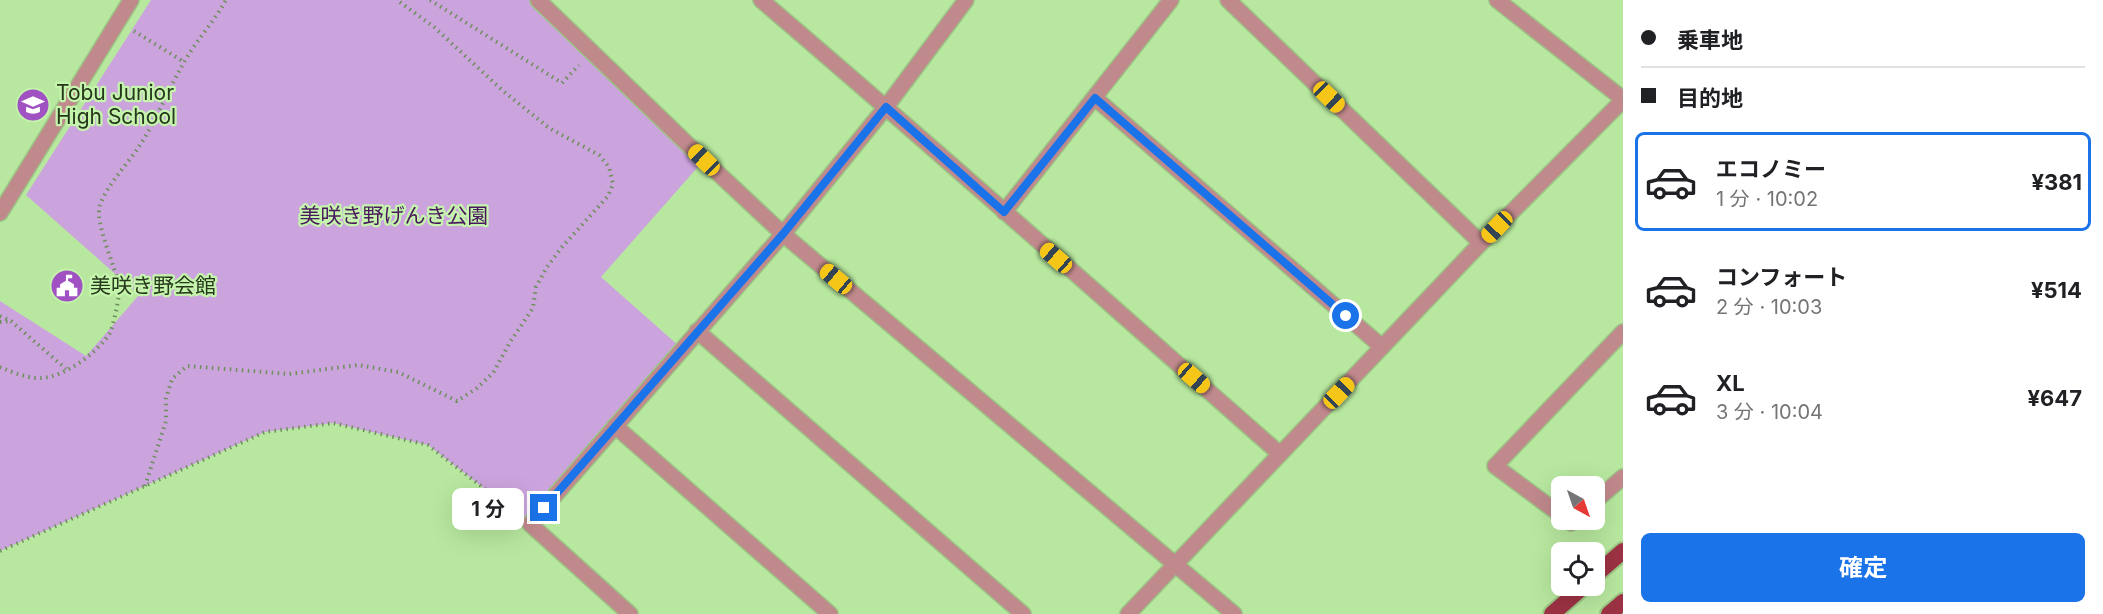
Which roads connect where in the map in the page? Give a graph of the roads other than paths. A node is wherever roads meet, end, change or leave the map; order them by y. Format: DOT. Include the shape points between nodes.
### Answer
graph roads {
  1 [pos="131,0"];
  2 [pos="538,0"];
  3 [pos="761,0"];
  4 [pos="966,0"];
  5 [pos="1171,0"];
  6 [pos="1228,0"];
  7 [pos="1497,0"];
  8 [pos="1095,98"];
  9 [pos="1623,99"];
  10 [pos="886,107"];
  11 [pos="1004,212"];
  12 [pos="0,213"];
  13 [pos="783,234"];
  14 [pos="1481,243"];
  15 [pos="697,331"];
  16 [pos="1623,332"];
  17 [pos="1382,347"];
  18 [pos="615,426"];
  19 [pos="1280,454"];
  20 [pos="1623,477"];
  21 [pos="1605,493"];
  22 [pos="1551,508"];
  23 [pos="1623,551"];
  24 [pos="1174,565"];
  25 [pos="1605,567"];
  26 [pos="1572,596"];
  27 [pos="1623,602"];
  28 [pos="630,614"];
  29 [pos="830,614"];
  30 [pos="1023,614"];
  31 [pos="1128,614"];
  32 [pos="1234,614"];
  33 [pos="1552,614"];
  34 [pos="1609,614"];
  1 -- 12 [label="street"];
  2 -- 13 [label="street"];
  3 -- 10 [label="street"];
  4 -- 10 [label="street"];
  5 -- 8 [label="street"];
  6 -- 14 [label="street"];
  7 -- 9 [label="street"];
  8 -- 11 [label="street"];
  8 -- 17 [label="street"];
  9 -- 14 [label="street"];
  10 -- 11 [label="street"];
  10 -- 13 [label="street"];
  11 -- 19 [label="street"];
  13 -- 15 [label="street"];
  13 -- 24 [label="street"];
  14 -- 17 [label="street"];
  15 -- 18 [label="street"];
  15 -- 30 [label="street"];
  16 -- 22 [label="street" via="1495,466"];
  17 -- 19 [label="street"];
  18 -- 28 [label="street" via="530,524"];
  18 -- 29 [label="street"];
  19 -- 24 [label="street"];
  20 -- 21 [label="street"];
  23 -- 25 [label="highway"];
  24 -- 31 [label="street"];
  24 -- 32 [label="street"];
  26 -- 33 [label="highway"];
  27 -- 34 [label="highway"];
}
